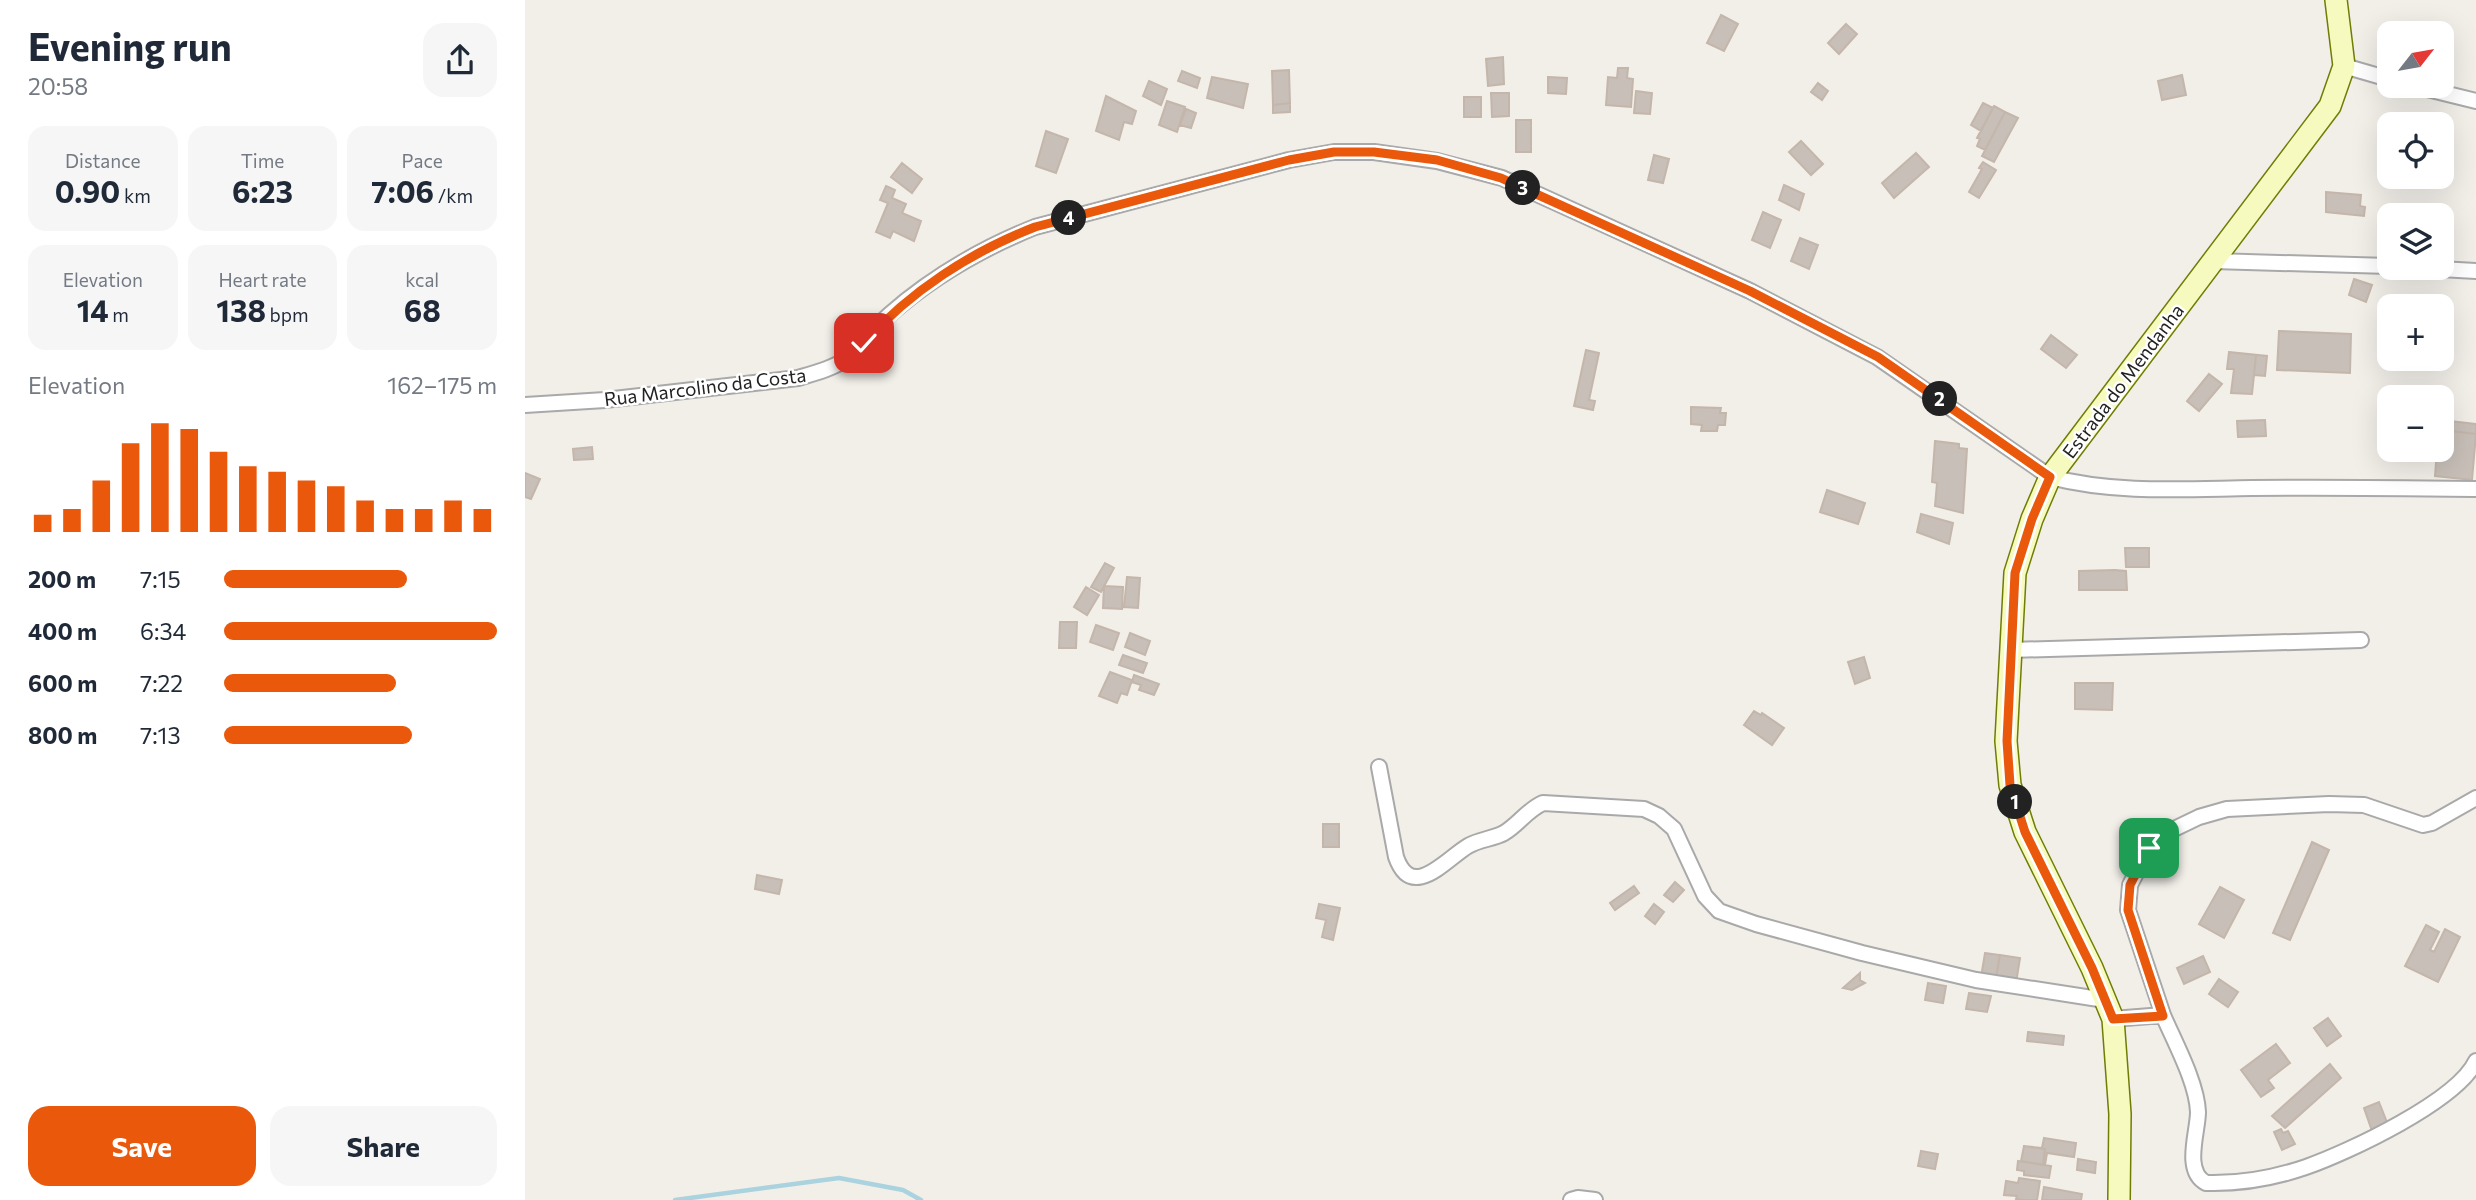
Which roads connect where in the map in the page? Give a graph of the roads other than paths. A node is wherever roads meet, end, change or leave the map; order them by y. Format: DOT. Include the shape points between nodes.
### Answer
graph roads {
  1 [pos="2336,0"];
  2 [pos="2344,66"];
  3 [pos="2377,76"];
  4 [pos="2454,96"];
  5 [pos="2476,101"];
  6 [pos="2213,261"];
  7 [pos="2377,266"];
  8 [pos="2454,270"];
  9 [pos="2476,271"];
  10 [pos="525,405"];
  11 [pos="2050,477"];
  12 [pos="2476,489"];
  13 [pos="2361,640"];
  14 [pos="2011,650"];
  15 [pos="1379,767"];
  16 [pos="2476,798"];
  17 [pos="2109,1009"];
  18 [pos="2163,1016"];
  19 [pos="2476,1061"];
  20 [pos="1571,1200"];
  21 [pos="1595,1200"];
  22 [pos="2119,1200"];
  1 -- 2 [label="main road, Estrada do Mendanha"];
  2 -- 3 [label="street"];
  2 -- 6 [label="main road, Estrada do Mendanha" via="2330,106"];
  4 -- 5 [label="street"];
  6 -- 7 [label="street"];
  6 -- 11 [label="main road, Estrada do Mendanha"];
  8 -- 9 [label="street"];
  10 -- 11 [label="street, Rua Marcolino da Costa" via="799,378 848,358 887,317 928,285 1018,234 1289,160 1334,152 1374,152 1437,160 1501,178 1750,291 1878,357"];
  11 -- 12 [label="street" via="2135,489"];
  11 -- 14 [label="main road, Estrada do Mendanha" via="2015,573"];
  13 -- 14 [label="street"];
  14 -- 17 [label="main road, Estrada do Mendanha" via="2010,785 2025,832"];
  15 -- 17 [label="street" via="1396,856 1400,868 1410,876 1436,871 1468,846 1508,830 1543,803 1644,810 1674,829 1705,896 1719,911 1862,953"];
  16 -- 18 [label="street" via="2423,825 2364,804 2329,804 2227,809 2172,830 2149,848 2130,885 2128,910"];
  17 -- 18 [label="street"];
  17 -- 22 [label="main road, Estrada do Mendanha" via="2119,1102"];
  18 -- 19 [label="street" via="2198,1103 2193,1157 2196,1173 2206,1183 2262,1179 2306,1167 2422,1112 2454,1089"];
  20 -- 21 [label="street"];
}
